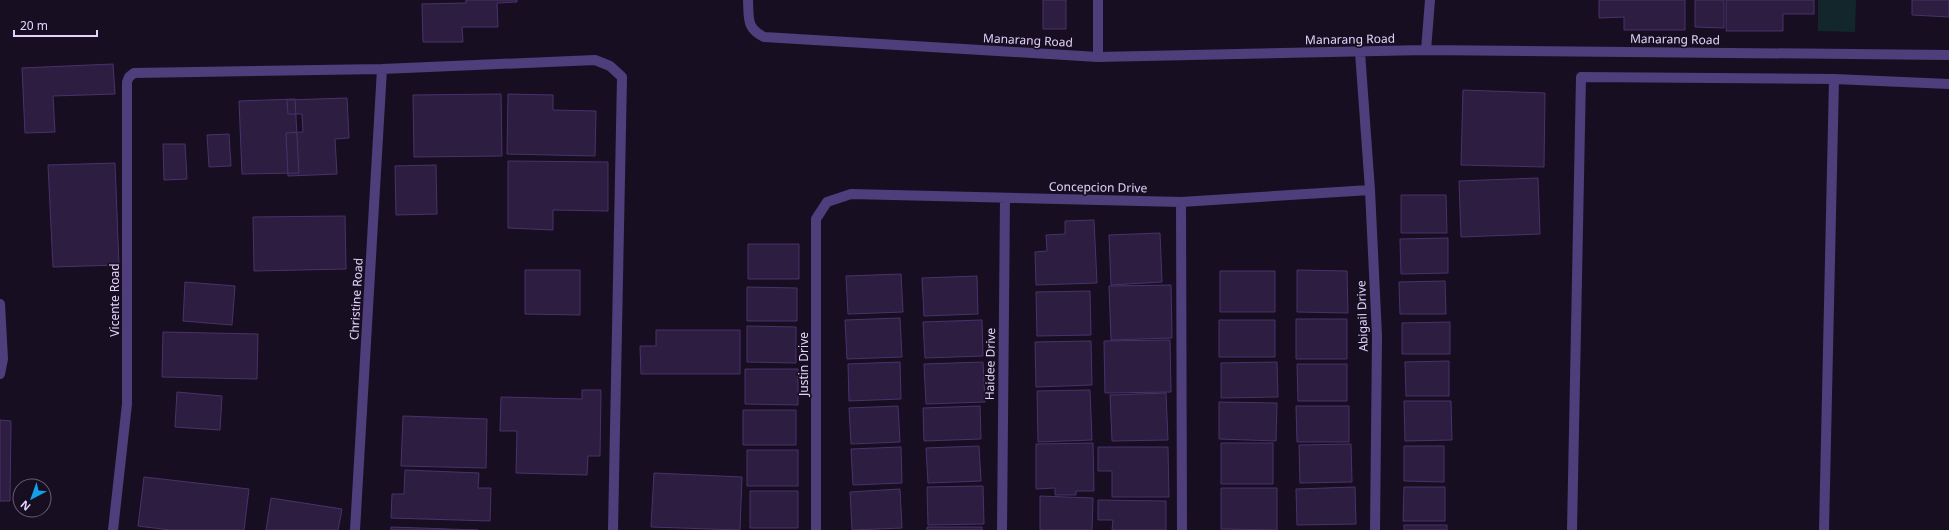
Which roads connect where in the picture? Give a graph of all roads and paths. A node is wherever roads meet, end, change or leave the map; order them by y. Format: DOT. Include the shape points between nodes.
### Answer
graph roads {
  1 [pos="748,0"];
  2 [pos="1098,0"];
  3 [pos="1430,0"];
  4 [pos="1426,50"];
  5 [pos="1360,52"];
  6 [pos="1949,55"];
  7 [pos="1098,57"];
  8 [pos="382,69"];
  9 [pos="1834,79"];
  10 [pos="1949,84"];
  11 [pos="1370,190"];
  12 [pos="1005,198"];
  13 [pos="827,202"];
  14 [pos="1181,202"];
  15 [pos="0,304"];
  16 [pos="0,374"];
  17 [pos="113,530"];
  18 [pos="355,530"];
  19 [pos="613,530"];
  20 [pos="816,530"];
  21 [pos="1002,530"];
  22 [pos="1182,530"];
  23 [pos="1375,530"];
  24 [pos="1572,530"];
  25 [pos="1824,530"];
  1 -- 7 [label="street, Manarang Road" via="754,32 764,37"];
  2 -- 7 [label="street"];
  3 -- 4 [label="street"];
  4 -- 5 [label="street, Manarang Road"];
  4 -- 6 [label="street, Manarang Road"];
  5 -- 7 [label="street, Manarang Road"];
  5 -- 11 [label="street, Abigail Drive"];
  8 -- 17 [label="street, Vicente Road" via="134,73 129,77 127,404"];
  8 -- 18 [label="street, Christine Road"];
  8 -- 19 [label="street" via="595,60 610,66 622,77"];
  9 -- 10 [label="street"];
  9 -- 24 [label="street" via="1581,77"];
  9 -- 25 [label="street"];
  11 -- 14 [label="street, Concepcion Drive"];
  11 -- 23 [label="street, Abigail Drive" via="1377,336"];
  12 -- 13 [label="street, Concepcion Drive" via="852,194"];
  12 -- 14 [label="street, Concepcion Drive"];
  12 -- 21 [label="street, Haidee Drive"];
  13 -- 20 [label="street, Justin Drive" via="816,219"];
  14 -- 22 [label="street"];
  15 -- 16 [label="street" via="3,359"];
}
